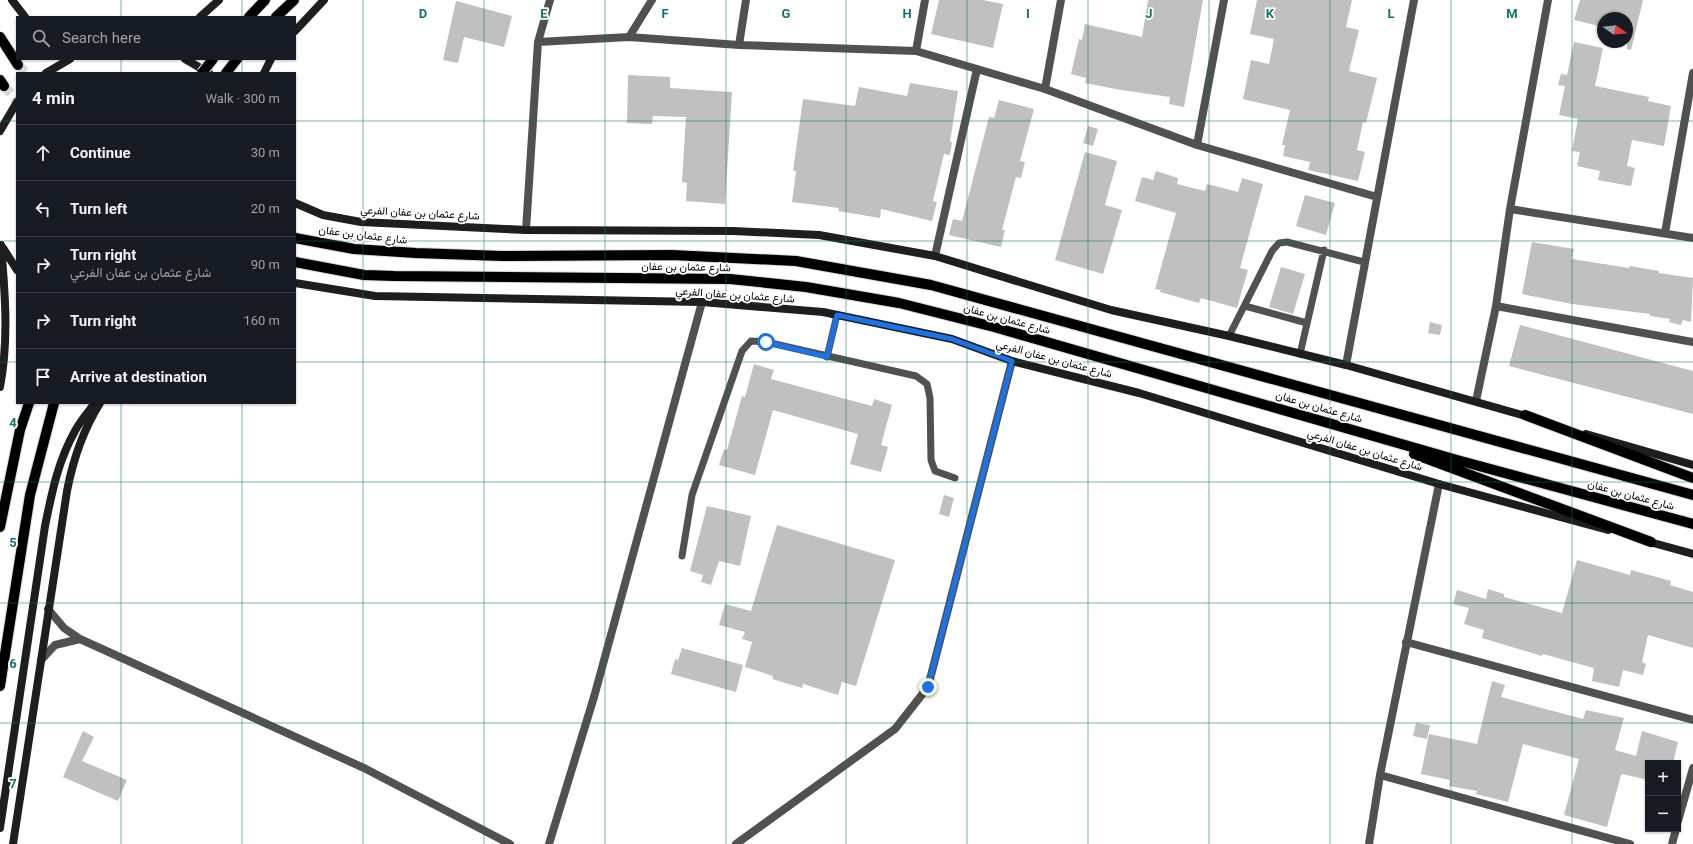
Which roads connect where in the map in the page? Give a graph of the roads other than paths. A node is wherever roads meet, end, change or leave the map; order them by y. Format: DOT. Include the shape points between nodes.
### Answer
graph roads {
  1 [pos="12,0"];
  2 [pos="219,0"];
  3 [pos="265,0"];
  4 [pos="294,0"];
  5 [pos="324,0"];
  6 [pos="550,0"];
  7 [pos="652,0"];
  8 [pos="746,0"];
  9 [pos="925,0"];
  10 [pos="1061,0"];
  11 [pos="1224,0"];
  12 [pos="1414,0"];
  13 [pos="1548,0"];
  14 [pos="24,16"];
  15 [pos="201,16"];
  16 [pos="250,16"];
  17 [pos="277,16"];
  18 [pos="296,30"];
  19 [pos="0,37"];
  20 [pos="629,37"];
  21 [pos="538,42"];
  22 [pos="738,45"];
  23 [pos="916,51"];
  24 [pos="68,60"];
  25 [pos="187,60"];
  26 [pos="212,60"];
  27 [pos="236,60"];
  28 [pos="270,60"];
  29 [pos="18,65"];
  30 [pos="977,69"];
  31 [pos="48,72"];
  32 [pos="203,72"];
  33 [pos="207,72"];
  34 [pos="227,72"];
  35 [pos="264,72"];
  36 [pos="1693,72"];
  37 [pos="1045,90"];
  38 [pos="16,104"];
  39 [pos="0,131"];
  40 [pos="1198,145"];
  41 [pos="1377,197"];
  42 [pos="296,203"];
  43 [pos="1510,209"];
  44 [pos="526,230"];
  45 [pos="1665,233"];
  46 [pos="296,238"];
  47 [pos="1693,238"];
  48 [pos="1,243"];
  49 [pos="1324,250"];
  50 [pos="935,256"];
  51 [pos="296,262"];
  52 [pos="1364,262"];
  53 [pos="16,268"];
  54 [pos="296,284"];
  55 [pos="702,302"];
  56 [pos="1245,306"];
  57 [pos="1496,306"];
  58 [pos="837,315"];
  59 [pos="1307,323"];
  60 [pos="1229,336"];
  61 [pos="1693,342"];
  62 [pos="1300,354"];
  63 [pos="827,357"];
  64 [pos="1012,361"];
  65 [pos="1346,365"];
  66 [pos="0,387"];
  67 [pos="1476,401"];
  68 [pos="29,404"];
  69 [pos="54,404"];
  70 [pos="94,404"];
  71 [pos="99,404"];
  72 [pos="1525,415"];
  73 [pos="1334,423"];
  74 [pos="1693,465"];
  75 [pos="955,478"];
  76 [pos="1693,478"];
  77 [pos="1439,484"];
  78 [pos="1693,495"];
  79 [pos="1693,524"];
  80 [pos="0,527"];
  81 [pos="1651,542"];
  82 [pos="1693,554"];
  83 [pos="682,556"];
  84 [pos="48,609"];
  85 [pos="80,639"];
  86 [pos="1406,642"];
  87 [pos="40,660"];
  88 [pos="0,686"];
  89 [pos="1693,720"];
  90 [pos="1693,768"];
  91 [pos="1380,775"];
  92 [pos="1681,810"];
  93 [pos="0,828"];
  94 [pos="1675,832"];
  95 [pos="12,844"];
  96 [pos="510,844"];
  97 [pos="549,844"];
  98 [pos="736,844"];
  99 [pos="1369,844"];
  100 [pos="1630,844"];
  101 [pos="1672,844"];
  1 -- 14 [label="main road"];
  2 -- 15 [label="main road"];
  3 -- 16 [label="main road"];
  4 -- 17 [label="main road"];
  5 -- 18 [label="main road"];
  6 -- 21 [label="street"];
  7 -- 20 [label="street"];
  8 -- 22 [label="street"];
  9 -- 23 [label="street"];
  10 -- 37 [label="street"];
  11 -- 40 [label="street"];
  12 -- 41 [label="street"];
  13 -- 43 [label="street"];
  19 -- 29 [label="main road"];
  20 -- 21 [label="street"];
  20 -- 22 [label="street"];
  21 -- 44 [label="street"];
  22 -- 23 [label="street"];
  23 -- 30 [label="street"];
  24 -- 31 [label="main road"];
  25 -- 33 [label="main road"];
  26 -- 32 [label="main road, bridge"];
  27 -- 34 [label="main road"];
  28 -- 35 [label="main road"];
  30 -- 37 [label="street"];
  30 -- 50 [label="street"];
  36 -- 45 [label="street"];
  37 -- 40 [label="street"];
  38 -- 39 [label="main road"];
  40 -- 41 [label="street"];
  41 -- 52 [label="street"];
  42 -- 44 [label="main road, شارع عثمان بن عفان الفرعي" via="323,215 361,222"];
  43 -- 45 [label="street"];
  43 -- 57 [label="street"];
  44 -- 50 [label="main road, شارع عثمان بن عفان الفرعي" via="819,234"];
  45 -- 47 [label="street"];
  46 -- 78 [label="main road, شارع عثمان بن عفان" via="354,249 416,253 502,256 672,255 796,261 877,275 931,285"];
  48 -- 53 [label="main road"];
  48 -- 66 [label="main road" via="6,302"];
  49 -- 52 [label="lane"];
  49 -- 56 [label="lane" via="1287,242 1279,243 1272,251"];
  49 -- 59 [label="lane"];
  50 -- 60 [label="main road, شارع عثمان بن عفان الفرعي" via="1111,310"];
  51 -- 73 [label="main road, شارع عثمان بن عفان" via="364,275 730,279 806,287 899,303 986,325"];
  52 -- 65 [label="street"];
  54 -- 55 [label="main road, شارع عثمان بن عفان الفرعي" via="375,296"];
  55 -- 58 [label="main road, شارع عثمان بن عفان الفرعي"];
  55 -- 97 [label="street" via="594,697"];
  56 -- 59 [label="lane"];
  56 -- 60 [label="lane"];
  57 -- 61 [label="street"];
  57 -- 67 [label="street"];
  58 -- 63 [label="lane"];
  58 -- 64 [label="main road, شارع عثمان بن عفان الفرعي" via="952,339"];
  59 -- 62 [label="lane"];
  60 -- 62 [label="main road, شارع عثمان بن عفان الفرعي"];
  62 -- 65 [label="main road, شارع عثمان بن عفان الفرعي"];
  63 -- 75 [label="lane" via="916,376 927,384 930,398 930,460 935,471"];
  63 -- 83 [label="lane" via="766,342 747,343 692,494"];
  64 -- 77 [label="main road, شارع عثمان بن عفان الفرعي" via="1139,393"];
  64 -- 98 [label="street" via="928,687 895,729"];
  65 -- 67 [label="main road, شارع عثمان بن عفان الفرعي"];
  67 -- 72 [label="main road, شارع عثمان بن عفان الفرعي"];
  68 -- 80 [label="main road" via="20,430"];
  69 -- 88 [label="main road" via="30,495"];
  70 -- 93 [label="main road" via="75,429 54,483 45,526"];
  71 -- 84 [label="main road" via="87,425 71,469"];
  72 -- 74 [label="main road, شارع عثمان بن عفان الفرعي"];
  72 -- 76 [label="main road"];
  73 -- 79 [label="main road, شارع عثمان بن عفان" via="1457,460"];
  73 -- 81 [label="main road"];
  77 -- 81 [label="main road, شارع عثمان بن عفان الفرعي"];
  77 -- 86 [label="street"];
  81 -- 82 [label="main road, شارع عثمان بن عفان الفرعي"];
  84 -- 85 [label="street" via="64,628"];
  84 -- 87 [label="main road"];
  85 -- 87 [label="street" via="55,645"];
  85 -- 96 [label="street" via="364,768"];
  86 -- 89 [label="street"];
  86 -- 91 [label="street"];
  87 -- 95 [label="main road"];
  90 -- 92 [label="street"];
  91 -- 99 [label="street"];
  91 -- 100 [label="street"];
  94 -- 101 [label="street"];
}
